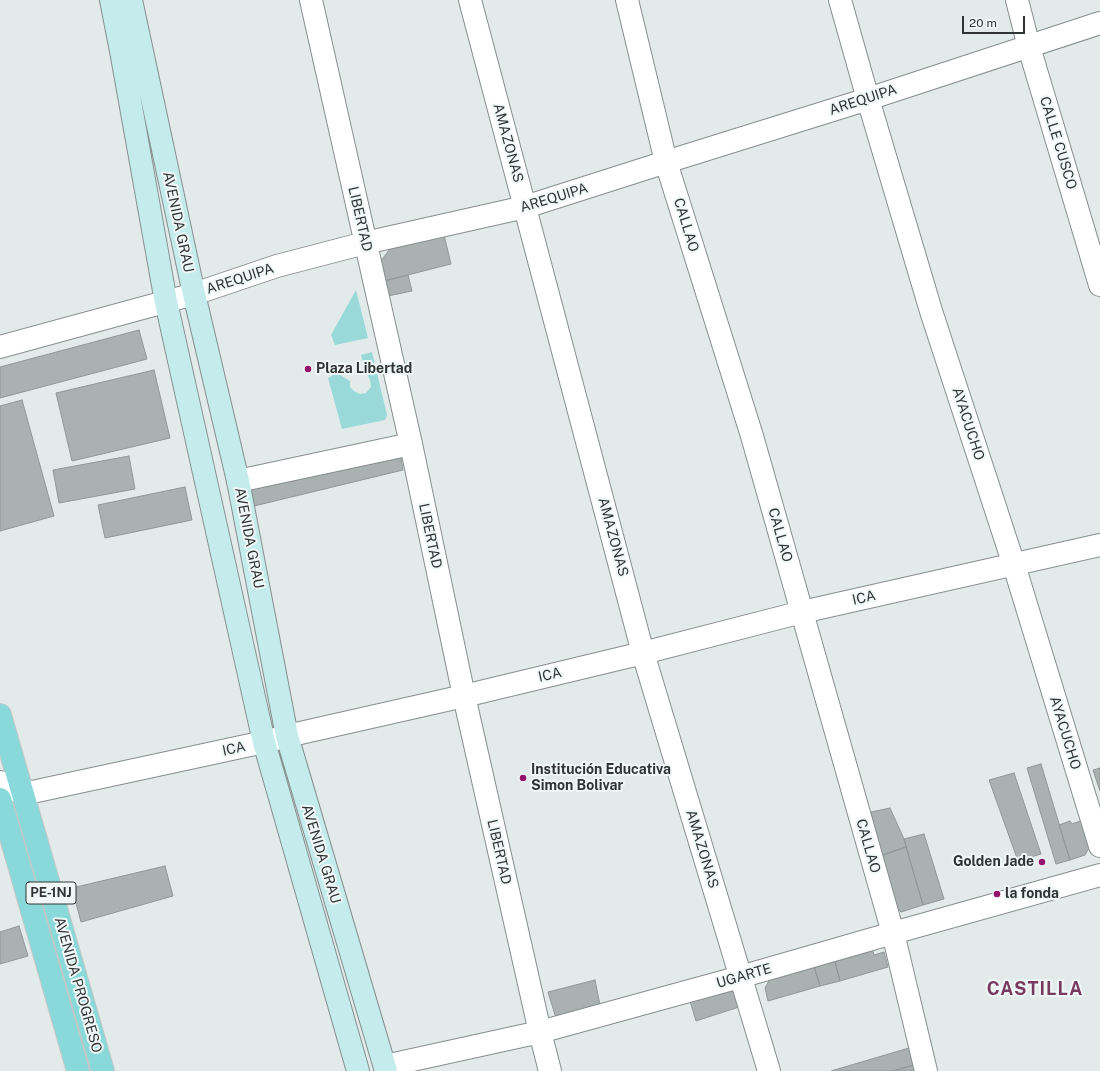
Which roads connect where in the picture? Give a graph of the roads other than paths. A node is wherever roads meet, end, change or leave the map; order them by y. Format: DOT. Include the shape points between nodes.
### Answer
graph roads {
  1 [pos="111,0"];
  2 [pos="131,0"];
  3 [pos="311,0"];
  4 [pos="470,0"];
  5 [pos="627,0"];
  6 [pos="840,0"];
  7 [pos="1017,0"];
  8 [pos="1100,23"];
  9 [pos="1029,47"];
  10 [pos="868,99"];
  11 [pos="666,162"];
  12 [pos="525,208"];
  13 [pos="366,243"];
  14 [pos="1100,285"];
  15 [pos="194,294"];
  16 [pos="166,302"];
  17 [pos="0,347"];
  18 [pos="411,444"];
  19 [pos="238,481"];
  20 [pos="1100,545"];
  21 [pos="1014,565"];
  22 [pos="802,612"];
  23 [pos="643,653"];
  24 [pos="464,696"];
  25 [pos="0,715"];
  26 [pos="287,736"];
  27 [pos="264,742"];
  28 [pos="0,782"];
  29 [pos="23,794"];
  30 [pos="0,799"];
  31 [pos="1100,846"];
  32 [pos="1100,875"];
  33 [pos="893,933"];
  34 [pos="740,978"];
  35 [pos="540,1032"];
  36 [pos="385,1069"];
  37 [pos="78,1071"];
  38 [pos="103,1071"];
  39 [pos="358,1071"];
  40 [pos="550,1071"];
  41 [pos="769,1071"];
  42 [pos="926,1071"];
  1 -- 16 [label="street, AVENIDA GRAU"];
  2 -- 15 [label="street, AVENIDA GRAU"];
  3 -- 13 [label="street, LIBERTAD"];
  4 -- 12 [label="street, AMAZONAS"];
  5 -- 11 [label="street, CALLAO"];
  6 -- 10 [label="street, AYACUCHO"];
  7 -- 9 [label="street, CALLE CUSCO"];
  8 -- 9 [label="street, AREQUIPA"];
  9 -- 10 [label="street, AREQUIPA"];
  9 -- 14 [label="street, CALLE CUSCO"];
  10 -- 11 [label="street, AREQUIPA"];
  10 -- 21 [label="street, AYACUCHO" via="931,310"];
  11 -- 12 [label="street, AREQUIPA"];
  11 -- 22 [label="street, CALLAO" via="752,436"];
  12 -- 13 [label="street, AREQUIPA"];
  12 -- 23 [label="street, AMAZONAS"];
  13 -- 15 [label="street, AREQUIPA" via="277,266"];
  13 -- 18 [label="street, LIBERTAD"];
  15 -- 16 [label="street, AREQUIPA"];
  15 -- 19 [label="street, AVENIDA GRAU"];
  16 -- 17 [label="street, AREQUIPA"];
  16 -- 27 [label="street, AVENIDA GRAU"];
  18 -- 19 [label="street"];
  18 -- 24 [label="street, LIBERTAD"];
  19 -- 26 [label="street, AVENIDA GRAU"];
  20 -- 21 [label="street, ICA"];
  21 -- 22 [label="street, ICA"];
  21 -- 31 [label="street, AYACUCHO"];
  22 -- 23 [label="street, ICA"];
  22 -- 33 [label="street, CALLAO"];
  23 -- 24 [label="street, ICA"];
  23 -- 34 [label="street, AMAZONAS"];
  24 -- 26 [label="street, ICA"];
  24 -- 35 [label="street, LIBERTAD"];
  25 -- 29 [label="main road, AVENIDA PROGRESO / PE-1NJ"];
  26 -- 27 [label="street, ICA"];
  26 -- 36 [label="street, AVENIDA GRAU"];
  27 -- 29 [label="street, ICA"];
  27 -- 39 [label="street, AVENIDA GRAU"];
  28 -- 29 [label="street"];
  29 -- 38 [label="main road, AVENIDA PROGRESO / PE-1NJ"];
  30 -- 37 [label="main road, AVENIDA PROGRESO / PE-1NJ"];
  32 -- 33 [label="street, UGARTE"];
  33 -- 34 [label="street, UGARTE"];
  33 -- 42 [label="street, CALLAO"];
  34 -- 35 [label="street, UGARTE"];
  34 -- 41 [label="street, AMAZONAS"];
  35 -- 36 [label="street, UGARTE"];
  35 -- 40 [label="street, LIBERTAD"];
}
